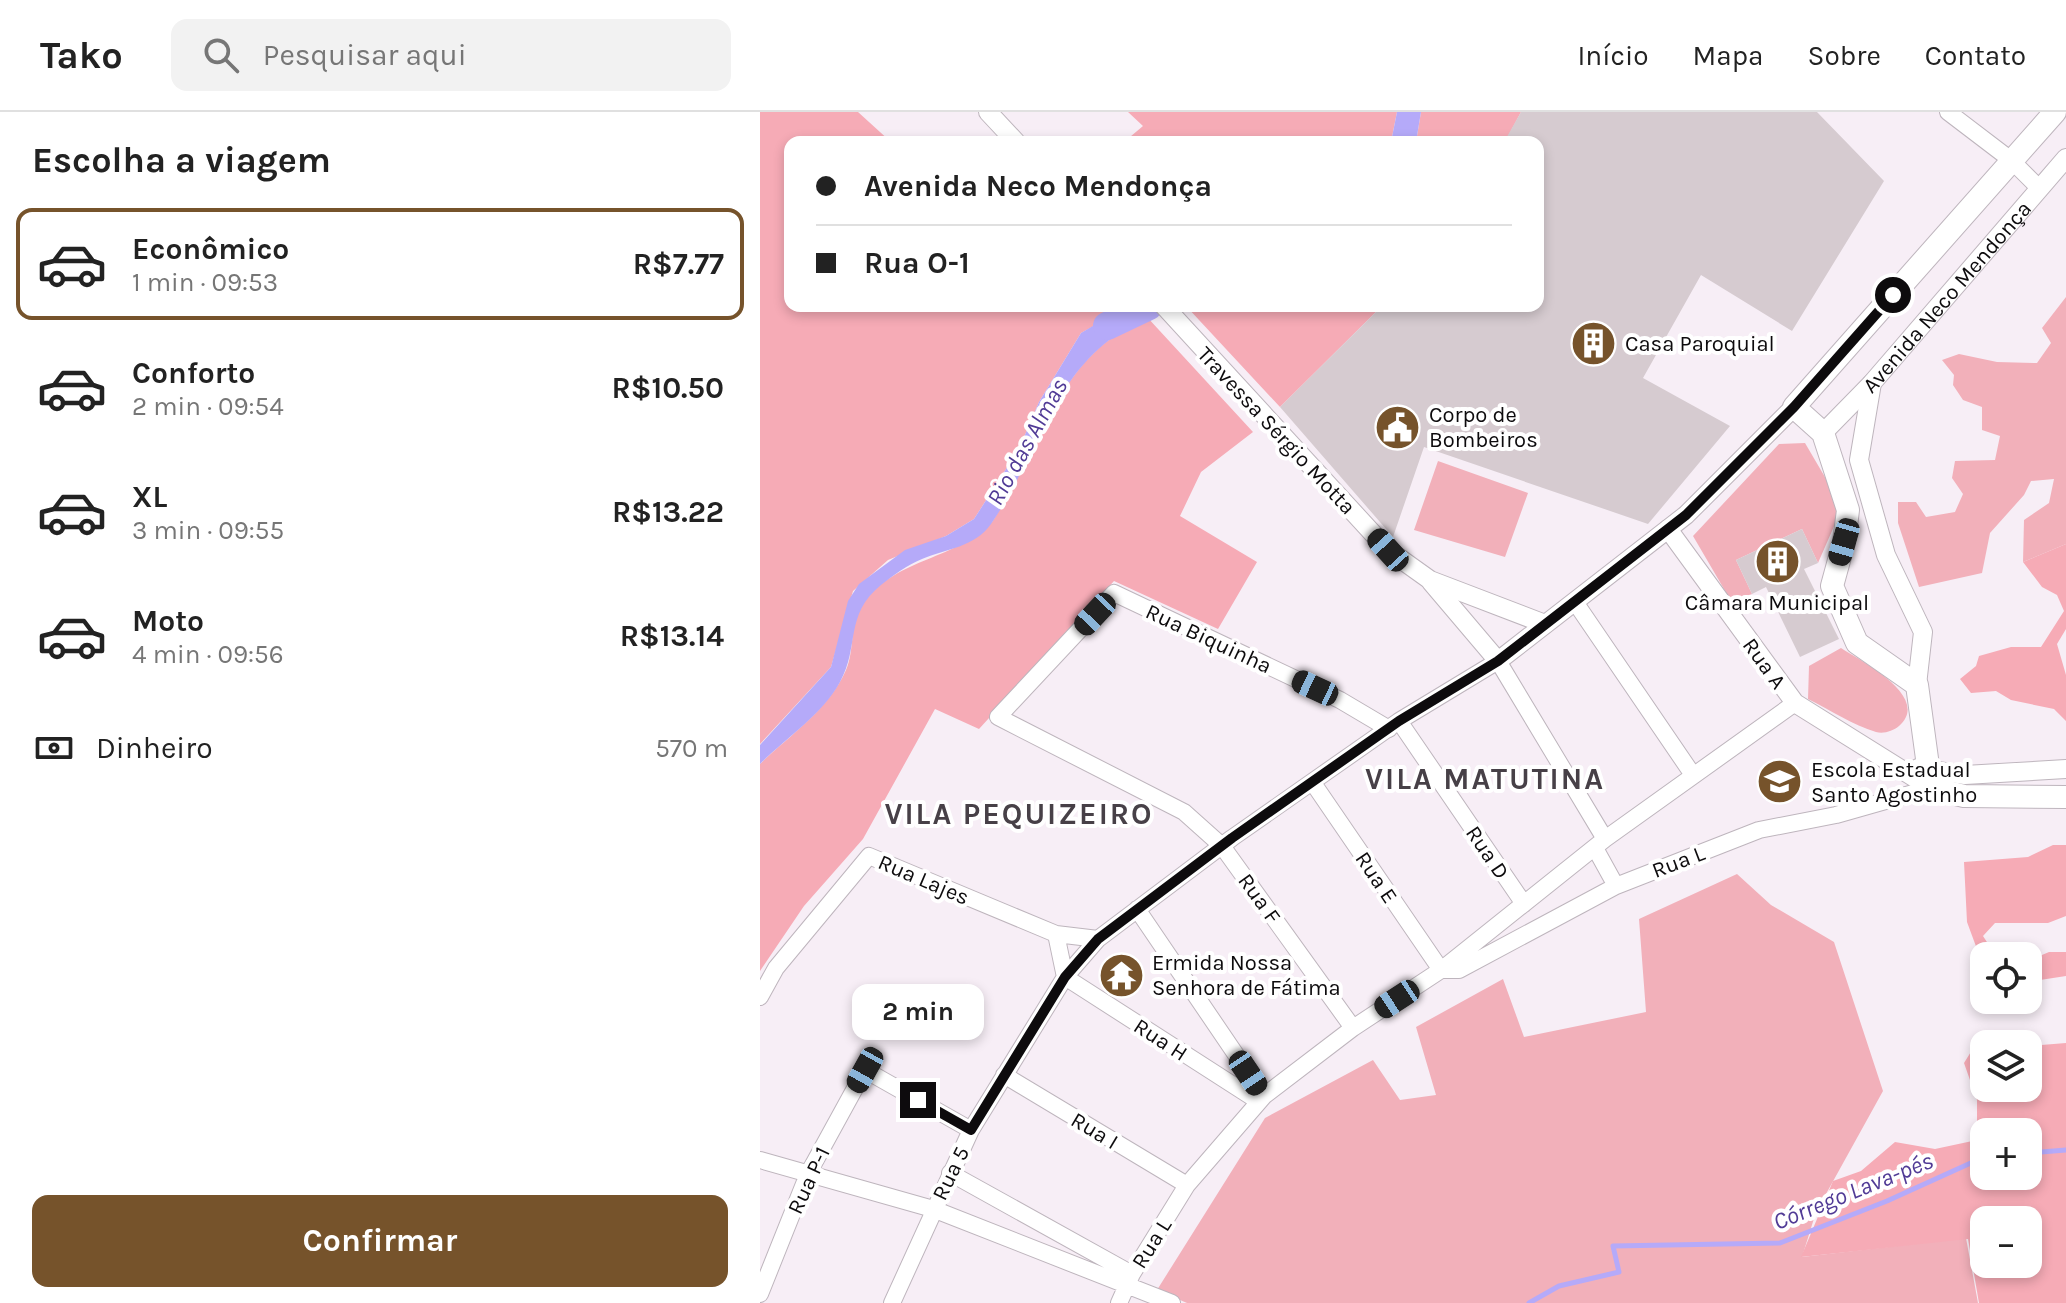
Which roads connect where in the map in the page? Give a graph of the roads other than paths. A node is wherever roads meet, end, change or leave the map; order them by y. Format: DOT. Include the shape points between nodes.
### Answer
graph roads {
  1 [pos="988,112"];
  2 [pos="1948,112"];
  3 [pos="2055,112"];
  4 [pos="1010,136"];
  5 [pos="2066,158"];
  6 [pos="2011,160"];
  7 [pos="2040,189"];
  8 [pos="1169,312"];
  9 [pos="1872,383"];
  10 [pos="1794,407"];
  11 [pos="1823,433"];
  12 [pos="1668,529"];
  13 [pos="1430,580"];
  14 [pos="1575,602"];
  15 [pos="1545,624"];
  16 [pos="1498,661"];
  17 [pos="1917,685"];
  18 [pos="1795,703"];
  19 [pos="1394,725"];
  20 [pos="2066,769"];
  21 [pos="1693,775"];
  22 [pos="1931,779"];
  23 [pos="1313,783"];
  24 [pos="2066,797"];
  25 [pos="1600,843"];
  26 [pos="1222,846"];
  27 [pos="1616,886"];
  28 [pos="1524,904"];
  29 [pos="1137,909"];
  30 [pos="1056,934"];
  31 [pos="1098,939"];
  32 [pos="1441,970"];
  33 [pos="1065,977"];
  34 [pos="760,997"];
  35 [pos="1353,1028"];
  36 [pos="1004,1075"];
  37 [pos="1261,1098"];
  38 [pos="971,1130"];
  39 [pos="760,1160"];
  40 [pos="950,1173"];
  41 [pos="808,1174"];
  42 [pos="1187,1185"];
  43 [pos="933,1209"];
  44 [pos="1129,1279"];
  45 [pos="760,1294"];
  46 [pos="892,1303"];
  47 [pos="1119,1303"];
  48 [pos="1172,1303"];
  1 -- 4 [label="street"];
  2 -- 6 [label="street"];
  3 -- 6 [label="main road, Avenida Neco Mendonça"];
  5 -- 7 [label="street, Avenida Neco Mendonça"];
  6 -- 7 [label="street"];
  6 -- 10 [label="main road, Avenida Neco Mendonça"];
  7 -- 9 [label="street, Avenida Neco Mendonça"];
  8 -- 13 [label="street, Travessa Sérgio Motta" via="1388,550"];
  9 -- 11 [label="street, Avenida Neco Mendonça"];
  9 -- 17 [label="street" via="1859,460 1886,555 1923,632"];
  10 -- 11 [label="main road"];
  10 -- 12 [label="street"];
  11 -- 17 [label="main road" via="1848,510 1832,586 1857,643"];
  12 -- 14 [label="street"];
  12 -- 18 [label="street, Rua A"];
  13 -- 15 [label="street"];
  13 -- 16 [label="street"];
  14 -- 15 [label="street"];
  14 -- 21 [label="street"];
  15 -- 16 [label="street"];
  16 -- 19 [label="street, Rua 5"];
  16 -- 25 [label="street"];
  17 -- 22 [label="main road"];
  18 -- 21 [label="street, Rua L"];
  18 -- 22 [label="street, Rua A" via="1892,765"];
  19 -- 23 [label="street, Rua 5"];
  19 -- 26 [label="street, Rua Biquinha" via="1114,593 998,717 1184,812"];
  19 -- 28 [label="street, Rua D"];
  20 -- 22 [label="street"];
  21 -- 25 [label="street, Rua L"];
  22 -- 24 [label="main road" via="1964,796"];
  22 -- 27 [label="street, Rua L" via="1836,815 1759,830"];
  23 -- 26 [label="street, Rua 5"];
  23 -- 32 [label="street, Rua E"];
  25 -- 27 [label="street"];
  25 -- 28 [label="street, Rua L"];
  26 -- 29 [label="street, Rua 5"];
  26 -- 35 [label="street, Rua F"];
  27 -- 32 [label="street, Rua L" via="1459,970"];
  28 -- 32 [label="street, Rua L"];
  29 -- 31 [label="street, Rua 5"];
  29 -- 37 [label="street"];
  30 -- 31 [label="street, Rua Lajes"];
  30 -- 33 [label="street"];
  30 -- 34 [label="street, Rua Lajes" via="869,856 776,968"];
  31 -- 33 [label="street, Rua 5"];
  32 -- 35 [label="street, Rua L"];
  33 -- 36 [label="street, Rua 5"];
  33 -- 37 [label="street, Rua H"];
  35 -- 37 [label="street, Rua L"];
  36 -- 38 [label="street, Rua 5"];
  36 -- 42 [label="street, Rua I"];
  37 -- 42 [label="street, Rua L"];
  38 -- 40 [label="street, Rua 5"];
  38 -- 41 [label="street, Rua P-1" via="865,1070"];
  39 -- 41 [label="street"];
  40 -- 43 [label="street, Rua 5"];
  40 -- 44 [label="street"];
  41 -- 43 [label="street"];
  41 -- 45 [label="street, Rua P-1"];
  42 -- 44 [label="street, Rua L"];
  43 -- 44 [label="street"];
  43 -- 46 [label="street, Rua 5"];
  44 -- 47 [label="street, Rua L"];
  44 -- 48 [label="street"];
}
